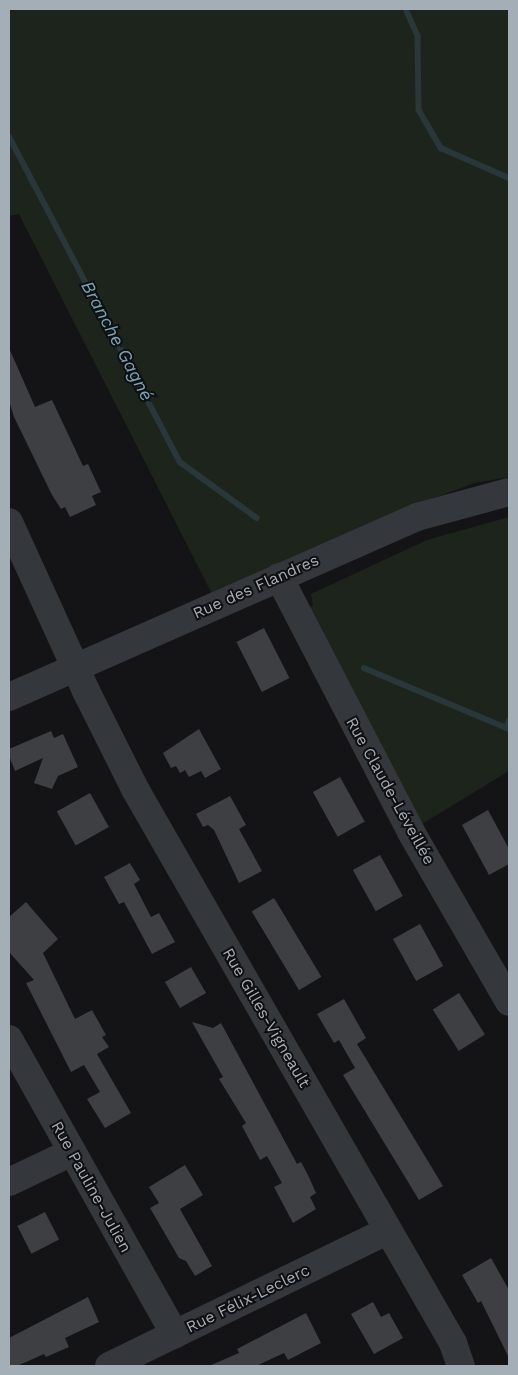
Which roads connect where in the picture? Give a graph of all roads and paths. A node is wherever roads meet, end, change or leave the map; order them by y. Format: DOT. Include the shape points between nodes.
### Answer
graph roads {
  1 [pos="509,492"];
  2 [pos="9,522"];
  3 [pos="279,577"];
  4 [pos="75,667"];
  5 [pos="9,697"];
  6 [pos="509,1002"];
  7 [pos="9,1039"];
  8 [pos="72,1152"];
  9 [pos="9,1182"];
  10 [pos="387,1231"];
  11 [pos="175,1335"];
  12 [pos="109,1366"];
  13 [pos="461,1366"];
  1 -- 3 [label="street, Rue des Flandres" via="417,517"];
  2 -- 4 [label="street, Rue Gilles-Vigneault"];
  3 -- 4 [label="street, Rue des Flandres"];
  3 -- 6 [label="street, Rue Claude-Léveillée" via="411,832"];
  4 -- 5 [label="street, Rue des Flandres"];
  4 -- 10 [label="street, Rue Gilles-Vigneault" via="135,789"];
  7 -- 8 [label="street, Rue Pauline-Julien"];
  8 -- 9 [label="street"];
  8 -- 11 [label="street, Rue Pauline-Julien"];
  10 -- 11 [label="street, Rue Félix-Leclerc"];
  10 -- 13 [label="street, Rue Gilles-Vigneault" via="453,1343"];
  11 -- 12 [label="street, Rue Félix-Leclerc"];
}
